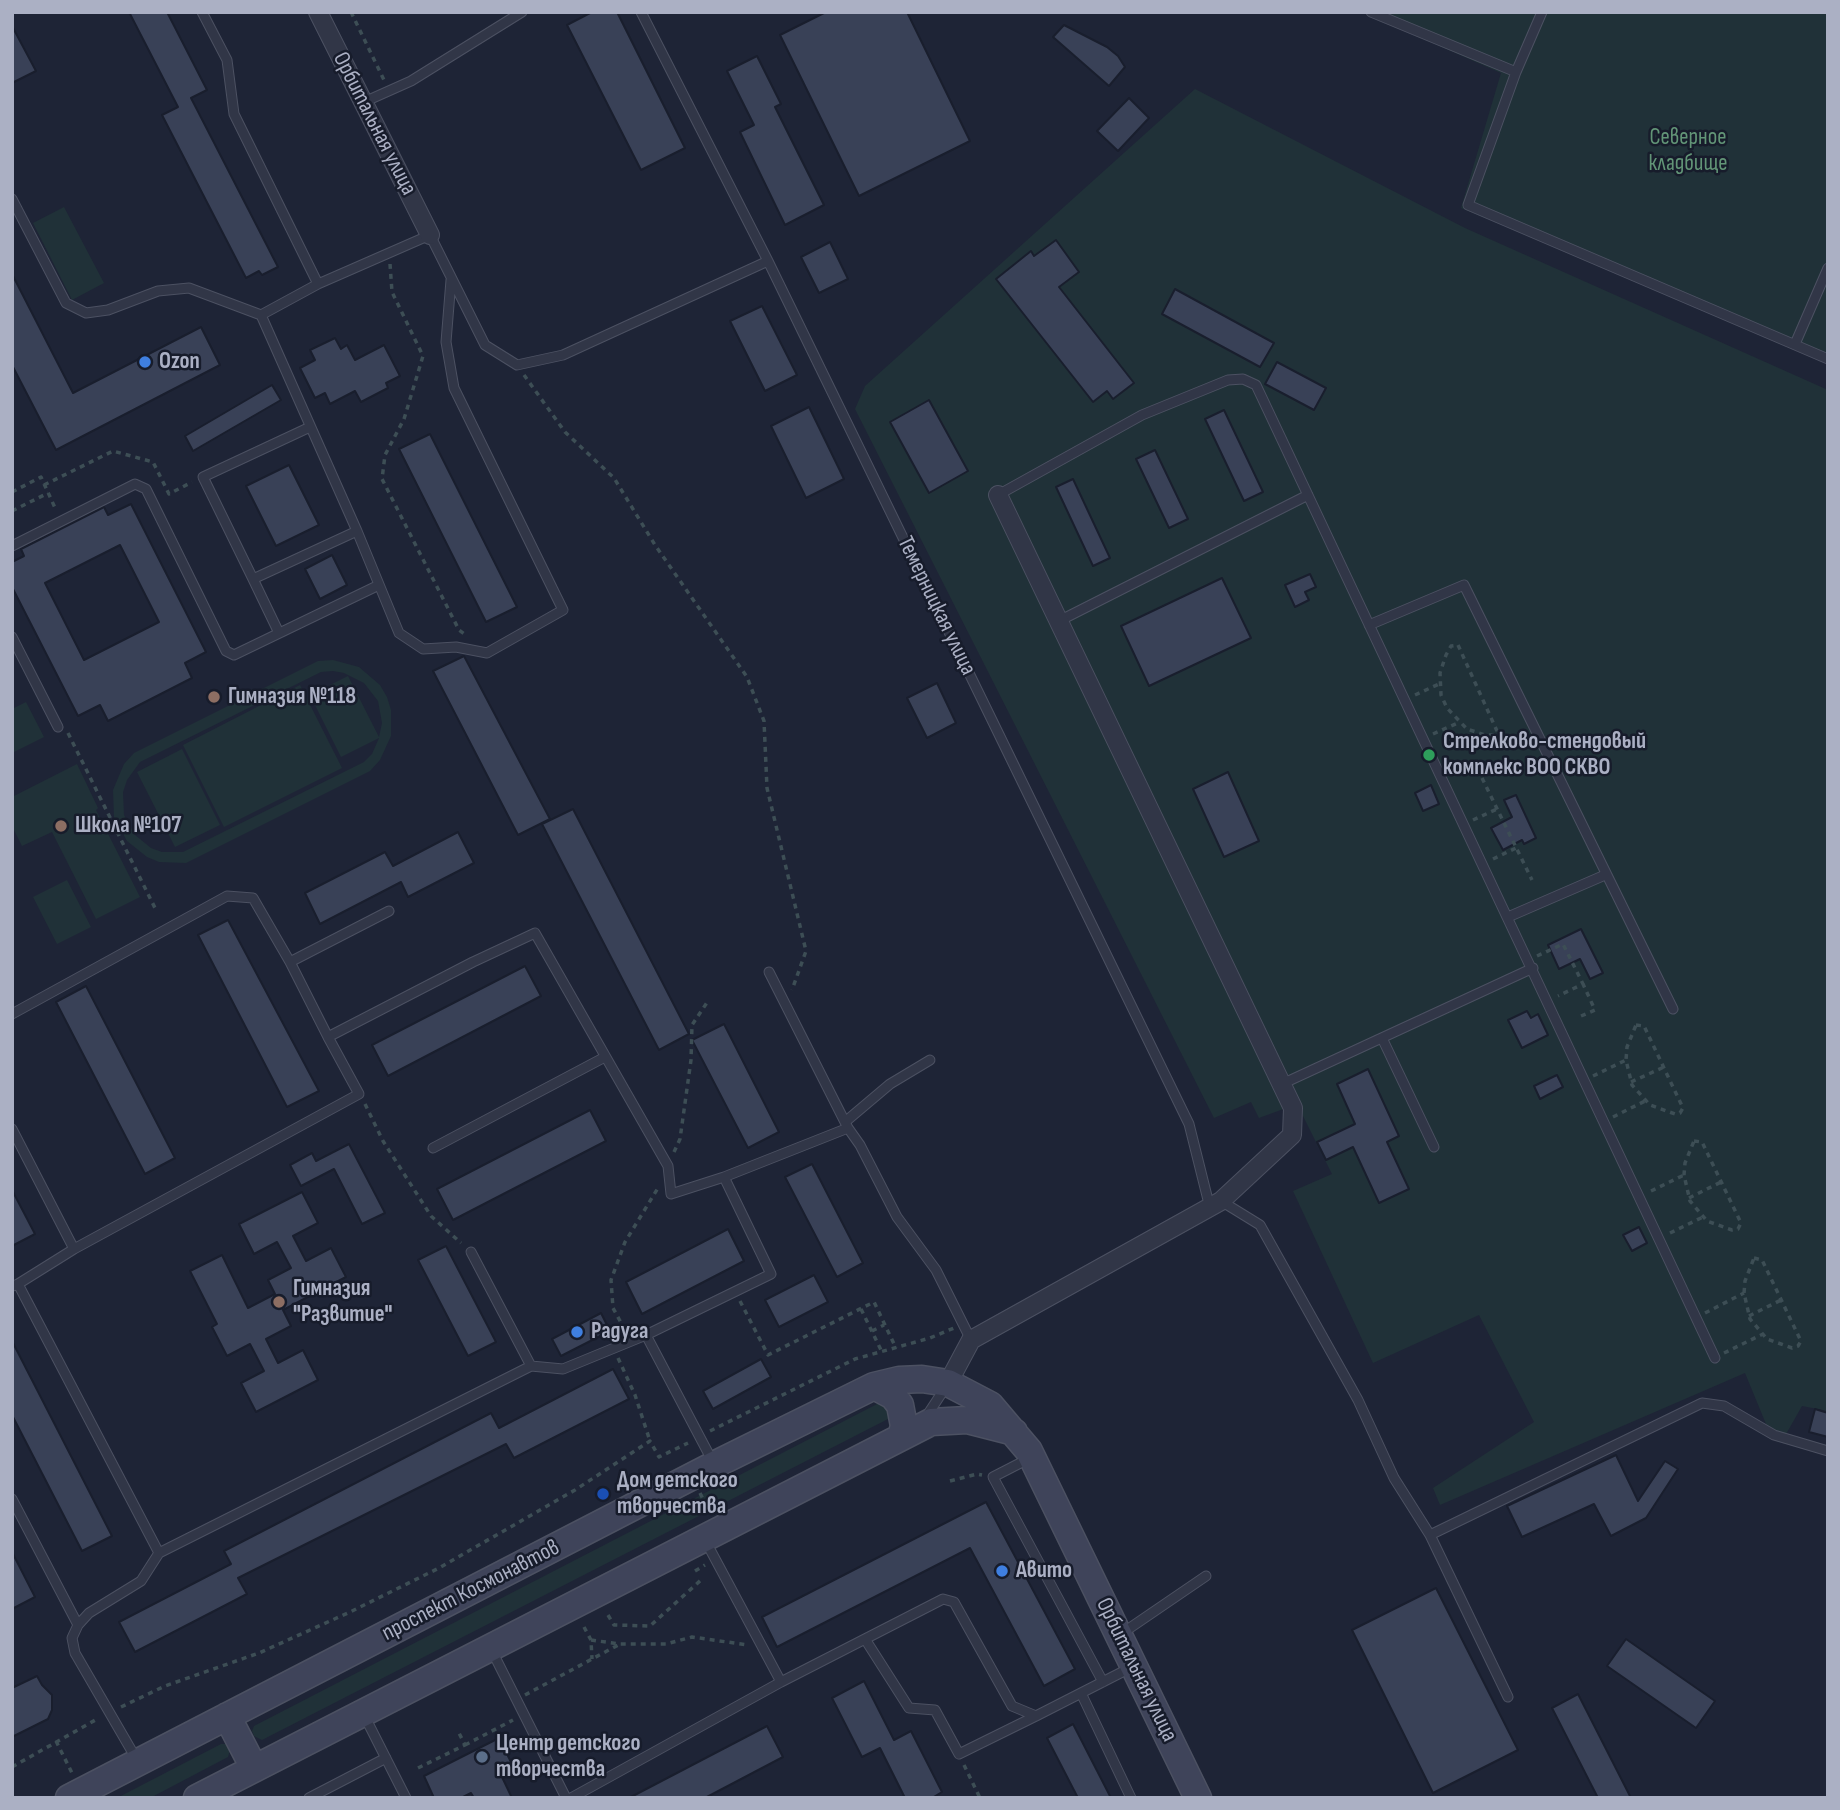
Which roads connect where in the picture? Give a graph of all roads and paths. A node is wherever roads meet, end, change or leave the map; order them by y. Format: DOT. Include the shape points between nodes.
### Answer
graph roads {
  1 [pos="202,12"];
  2 [pos="318,12"];
  3 [pos="351,12"];
  4 [pos="522,12"];
  5 [pos="641,12"];
  6 [pos="1371,12"];
  7 [pos="1542,12"];
  8 [pos="1516,72"];
  9 [pos="389,91"];
  10 [pos="364,102"];
  11 [pos="12,199"];
  12 [pos="430,235"];
  13 [pos="389,253"];
  14 [pos="768,261"];
  15 [pos="1828,268"];
  16 [pos="451,279"];
  17 [pos="318,284"];
  18 [pos="261,315"];
  19 [pos="1794,344"];
  20 [pos="1828,359"];
  21 [pos="517,365"];
  22 [pos="310,427"];
  23 [pos="203,477"];
  24 [pos="44,485"];
  25 [pos="12,492"];
  26 [pos="48,493"];
  27 [pos="998,495"];
  28 [pos="1308,495"];
  29 [pos="12,511"];
  30 [pos="62,521"];
  31 [pos="357,531"];
  32 [pos="12,546"];
  33 [pos="253,579"];
  34 [pos="379,585"];
  35 [pos="1059,621"];
  36 [pos="1369,625"];
  37 [pos="279,633"];
  38 [pos="12,637"];
  39 [pos="487,653"];
  40 [pos="1439,684"];
  41 [pos="1405,699"];
  42 [pos="1460,722"];
  43 [pos="58,727"];
  44 [pos="1423,739"];
  45 [pos="1482,778"];
  46 [pos="1497,808"];
  47 [pos="1464,824"];
  48 [pos="1516,848"];
  49 [pos="1483,864"];
  50 [pos="1605,875"];
  51 [pos="1532,880"];
  52 [pos="156,910"];
  53 [pos="389,911"];
  54 [pos="1508,917"];
  55 [pos="290,962"];
  56 [pos="1531,964"];
  57 [pos="769,972"];
  58 [pos="1583,984"];
  59 [pos="1548,1001"];
  60 [pos="786,1005"];
  61 [pos="1673,1009"];
  62 [pos="12,1014"];
  63 [pos="1581,1016"];
  64 [pos="328,1037"];
  65 [pos="1382,1038"];
  66 [pos="605,1057"];
  67 [pos="1626,1059"];
  68 [pos="930,1060"];
  69 [pos="1664,1067"];
  70 [pos="1586,1080"];
  71 [pos="1631,1082"];
  72 [pos="1282,1084"];
  73 [pos="359,1094"];
  74 [pos="1645,1101"];
  75 [pos="1605,1121"];
  76 [pos="846,1125"];
  77 [pos="12,1129"];
  78 [pos="1434,1147"];
  79 [pos="433,1148"];
  80 [pos="1684,1175"];
  81 [pos="724,1177"];
  82 [pos="1721,1182"];
  83 [pos="1641,1196"];
  84 [pos="1689,1198"];
  85 [pos="1216,1204"];
  86 [pos="1703,1217"];
  87 [pos="1660,1238"];
  88 [pos="74,1249"];
  89 [pos="471,1252"];
  90 [pos="15,1285"];
  91 [pos="735,1292"];
  92 [pos="1744,1293"];
  93 [pos="1782,1300"];
  94 [pos="861,1308"];
  95 [pos="1749,1316"];
  96 [pos="1697,1317"];
  97 [pos="884,1325"];
  98 [pos="872,1331"];
  99 [pos="967,1332"];
  100 [pos="1763,1334"];
  101 [pos="646,1335"];
  102 [pos="614,1348"];
  103 [pos="896,1348"];
  104 [pos="882,1352"];
  105 [pos="1716,1358"];
  106 [pos="531,1366"];
  107 [pos="948,1383"];
  108 [pos="874,1386"];
  109 [pos="910,1432"];
  110 [pos="1014,1432"];
  111 [pos="700,1437"];
  112 [pos="650,1441"];
  113 [pos="1828,1451"];
  114 [pos="1032,1457"];
  115 [pos="714,1465"];
  116 [pos="993,1477"];
  117 [pos="950,1481"];
  118 [pos="12,1499"];
  119 [pos="1430,1535"];
  120 [pos="704,1540"];
  121 [pos="159,1553"];
  122 [pos="1206,1576"];
  123 [pos="701,1580"];
  124 [pos="608,1615"];
  125 [pos="78,1625"];
  126 [pos="584,1627"];
  127 [pos="1119,1635"];
  128 [pos="865,1639"];
  129 [pos="591,1640"];
  130 [pos="620,1644"];
  131 [pos="762,1647"];
  132 [pos="490,1648"];
  133 [pos="592,1659"];
  134 [pos="1135,1666"];
  135 [pos="781,1682"];
  136 [pos="1103,1682"];
  137 [pos="1081,1693"];
  138 [pos="524,1696"];
  139 [pos="1508,1697"];
  140 [pos="513,1711"];
  141 [pos="109,1712"];
  142 [pos="363,1713"];
  143 [pos="227,1716"];
  144 [pos="1036,1716"];
  145 [pos="458,1731"];
  146 [pos="56,1741"];
  147 [pos="465,1745"];
  148 [pos="959,1754"];
  149 [pos="386,1758"];
  150 [pos="138,1762"];
  151 [pos="12,1767"];
  152 [pos="254,1768"];
  153 [pos="418,1768"];
  154 [pos="75,1794"];
  155 [pos="197,1798"];
  156 [pos="309,1798"];
  157 [pos="406,1798"];
  158 [pos="566,1798"];
  159 [pos="571,1798"];
  160 [pos="980,1798"];
  161 [pos="1131,1798"];
  162 [pos="1198,1798"];
  1 -- 17 [label="lane" via="227,60 234,114"];
  2 -- 10 [label="street, Орбитальная улица"];
  3 -- 9 [label="path"];
  4 -- 9 [label="lane"];
  5 -- 14 [label="lane, Темерницкая улица"];
  6 -- 8 [label="lane"];
  7 -- 8 [label="lane"];
  8 -- 19 [label="lane" via="1468,205"];
  9 -- 10 [label="lane"];
  10 -- 12 [label="street, Орбитальная улица"];
  11 -- 18 [label="lane" via="66,303 86,313 108,310 158,290 189,288"];
  12 -- 13 [label="lane"];
  12 -- 16 [label="lane"];
  13 -- 17 [label="lane"];
  13 -- 39 [label="path" via="393,292 424,356 404,419 385,455 382,479 459,630"];
  14 -- 21 [label="lane" via="564,355"];
  14 -- 85 [label="lane, Темерницкая улица" via="1189,1124"];
  15 -- 19 [label="lane"];
  16 -- 21 [label="lane" via="485,345"];
  16 -- 39 [label="lane" via="446,342 454,388 563,610"];
  17 -- 18 [label="lane"];
  18 -- 22 [label="lane"];
  19 -- 20 [label="lane"];
  21 -- 60 [label="path" via="565,432 614,478 747,677 764,721 767,788 806,951"];
  22 -- 23 [label="lane"];
  22 -- 31 [label="lane"];
  23 -- 24 [label="path" via="169,494 153,463 113,450"];
  23 -- 33 [label="lane"];
  24 -- 25 [label="path" via="41,477"];
  24 -- 26 [label="path"];
  26 -- 29 [label="path"];
  26 -- 30 [label="path"];
  27 -- 28 [label="lane" via="1142,415 1228,380 1243,379 1256,385"];
  27 -- 35 [label="street"];
  28 -- 35 [label="lane"];
  28 -- 36 [label="lane"];
  30 -- 32 [label="lane"];
  30 -- 37 [label="lane" via="135,484 146,489 226,651 234,655"];
  31 -- 33 [label="lane"];
  31 -- 34 [label="lane"];
  33 -- 37 [label="lane"];
  34 -- 37 [label="lane"];
  34 -- 39 [label="lane" via="399,633 424,649 456,647"];
  35 -- 72 [label="street"];
  36 -- 41 [label="lane"];
  36 -- 50 [label="lane" via="1464,585"];
  38 -- 43 [label="lane"];
  40 -- 41 [label="path"];
  40 -- 42 [label="path" via="1447,708"];
  40 -- 42 [label="path" via="1446,655 1451,646 1458,645 1497,731 1485,735 1467,730"];
  41 -- 44 [label="lane"];
  42 -- 44 [label="path"];
  43 -- 52 [label="path" via="66,728"];
  44 -- 47 [label="lane"];
  45 -- 46 [label="path"];
  46 -- 47 [label="path"];
  46 -- 48 [label="path"];
  47 -- 49 [label="lane"];
  48 -- 49 [label="path"];
  48 -- 51 [label="path"];
  49 -- 54 [label="lane"];
  50 -- 54 [label="lane"];
  50 -- 61 [label="lane"];
  53 -- 55 [label="lane"];
  54 -- 56 [label="lane"];
  55 -- 62 [label="lane" via="253,898 227,896"];
  55 -- 64 [label="lane"];
  56 -- 58 [label="path" via="1563,944"];
  56 -- 59 [label="lane"];
  56 -- 65 [label="lane"];
  57 -- 60 [label="lane"];
  58 -- 59 [label="path"];
  58 -- 63 [label="path" via="1595,1010"];
  59 -- 70 [label="lane"];
  60 -- 76 [label="lane"];
  64 -- 66 [label="lane" via="536,933"];
  64 -- 73 [label="lane"];
  65 -- 72 [label="lane"];
  65 -- 78 [label="lane"];
  66 -- 79 [label="lane"];
  66 -- 81 [label="lane" via="668,1166 671,1194"];
  67 -- 69 [label="path" via="1636,1025 1644,1026"];
  67 -- 70 [label="path"];
  67 -- 71 [label="path"];
  68 -- 76 [label="lane" via="890,1084"];
  69 -- 71 [label="path"];
  69 -- 74 [label="path" via="1683,1108 1675,1114"];
  70 -- 75 [label="lane"];
  71 -- 74 [label="path"];
  72 -- 85 [label="street" via="1293,1108 1292,1135"];
  73 -- 88 [label="lane"];
  73 -- 89 [label="path" via="431,1216"];
  74 -- 75 [label="path"];
  75 -- 83 [label="lane"];
  76 -- 81 [label="lane"];
  76 -- 99 [label="lane" via="897,1217 936,1270"];
  77 -- 88 [label="lane"];
  80 -- 82 [label="path" via="1694,1141 1702,1142"];
  80 -- 83 [label="path"];
  80 -- 84 [label="path"];
  81 -- 91 [label="lane" via="771,1274"];
  82 -- 84 [label="path"];
  82 -- 86 [label="path" via="1741,1223 1738,1229"];
  83 -- 87 [label="lane"];
  84 -- 86 [label="path"];
  85 -- 99 [label="street"];
  85 -- 119 [label="lane" via="1260,1225 1358,1400 1394,1478"];
  86 -- 87 [label="path"];
  87 -- 96 [label="lane"];
  88 -- 90 [label="lane"];
  89 -- 106 [label="lane"];
  90 -- 121 [label="lane"];
  91 -- 94 [label="path" via="768,1354"];
  91 -- 101 [label="lane"];
  92 -- 93 [label="path" via="1754,1258 1762,1260"];
  92 -- 95 [label="path"];
  92 -- 96 [label="path"];
  93 -- 95 [label="path"];
  93 -- 100 [label="path" via="1801,1341 1792,1348"];
  94 -- 97 [label="path" via="874,1302"];
  94 -- 98 [label="path"];
  95 -- 100 [label="path"];
  96 -- 105 [label="lane"];
  97 -- 98 [label="path"];
  97 -- 103 [label="path"];
  98 -- 104 [label="path"];
  99 -- 103 [label="path"];
  99 -- 107 [label="street"];
  100 -- 105 [label="path"];
  101 -- 102 [label="lane"];
  101 -- 111 [label="lane"];
  102 -- 106 [label="lane" via="563,1369"];
  102 -- 112 [label="path"];
  103 -- 104 [label="path"];
  104 -- 111 [label="path" via="855,1359"];
  106 -- 121 [label="lane"];
  107 -- 108 [label="main road, проспект Космонавтов" via="922,1379"];
  107 -- 109 [label="lane"];
  107 -- 110 [label="main road, проспект Космонавтов" via="990,1405"];
  108 -- 109 [label="main road" via="893,1396"];
  108 -- 115 [label="main road, проспект Космонавтов"];
  109 -- 110 [label="main road" via="931,1422 967,1420"];
  109 -- 120 [label="main road"];
  110 -- 114 [label="main road, Орбитальная улица"];
  111 -- 112 [label="path" via="659,1457"];
  111 -- 115 [label="lane"];
  112 -- 141 [label="path" via="439,1568 259,1653 165,1686"];
  113 -- 119 [label="lane" via="1774,1435 1724,1406 1702,1403"];
  114 -- 116 [label="lane"];
  114 -- 127 [label="main road, Орбитальная улица"];
  115 -- 143 [label="main road, проспект Космонавтов"];
  116 -- 117 [label="path" via="977,1474"];
  116 -- 136 [label="lane"];
  118 -- 125 [label="lane"];
  119 -- 139 [label="lane"];
  120 -- 131 [label="lane"];
  120 -- 132 [label="main road"];
  121 -- 125 [label="lane" via="141,1581 89,1613"];
  122 -- 127 [label="lane"];
  123 -- 124 [label="path" via="650,1626 614,1625"];
  125 -- 141 [label="lane" via="72,1638 75,1653"];
  126 -- 129 [label="path"];
  127 -- 134 [label="main road, Орбитальная улица"];
  128 -- 135 [label="lane"];
  128 -- 144 [label="lane" via="943,1599 954,1602 1012,1706"];
  128 -- 148 [label="lane" via="909,1708 934,1710"];
  129 -- 130 [label="path"];
  129 -- 133 [label="path"];
  130 -- 131 [label="path" via="666,1644 692,1637"];
  130 -- 133 [label="path"];
  131 -- 135 [label="lane"];
  132 -- 142 [label="main road"];
  132 -- 158 [label="lane"];
  133 -- 138 [label="path"];
  134 -- 136 [label="lane"];
  134 -- 162 [label="main road, Орбитальная улица"];
  135 -- 159 [label="lane"];
  136 -- 137 [label="lane"];
  137 -- 144 [label="lane"];
  137 -- 161 [label="lane"];
  140 -- 147 [label="path" via="517,1718"];
  141 -- 146 [label="path"];
  141 -- 150 [label="lane"];
  142 -- 149 [label="lane"];
  142 -- 152 [label="main road"];
  143 -- 150 [label="main road, проспект Космонавтов"];
  143 -- 152 [label="main road"];
  144 -- 148 [label="lane"];
  145 -- 147 [label="path"];
  146 -- 151 [label="path"];
  146 -- 154 [label="path"];
  147 -- 153 [label="path"];
  148 -- 160 [label="path"];
  149 -- 156 [label="lane"];
  149 -- 157 [label="lane"];
  150 -- 154 [label="main road, проспект Космонавтов"];
  152 -- 155 [label="main road"];
}
